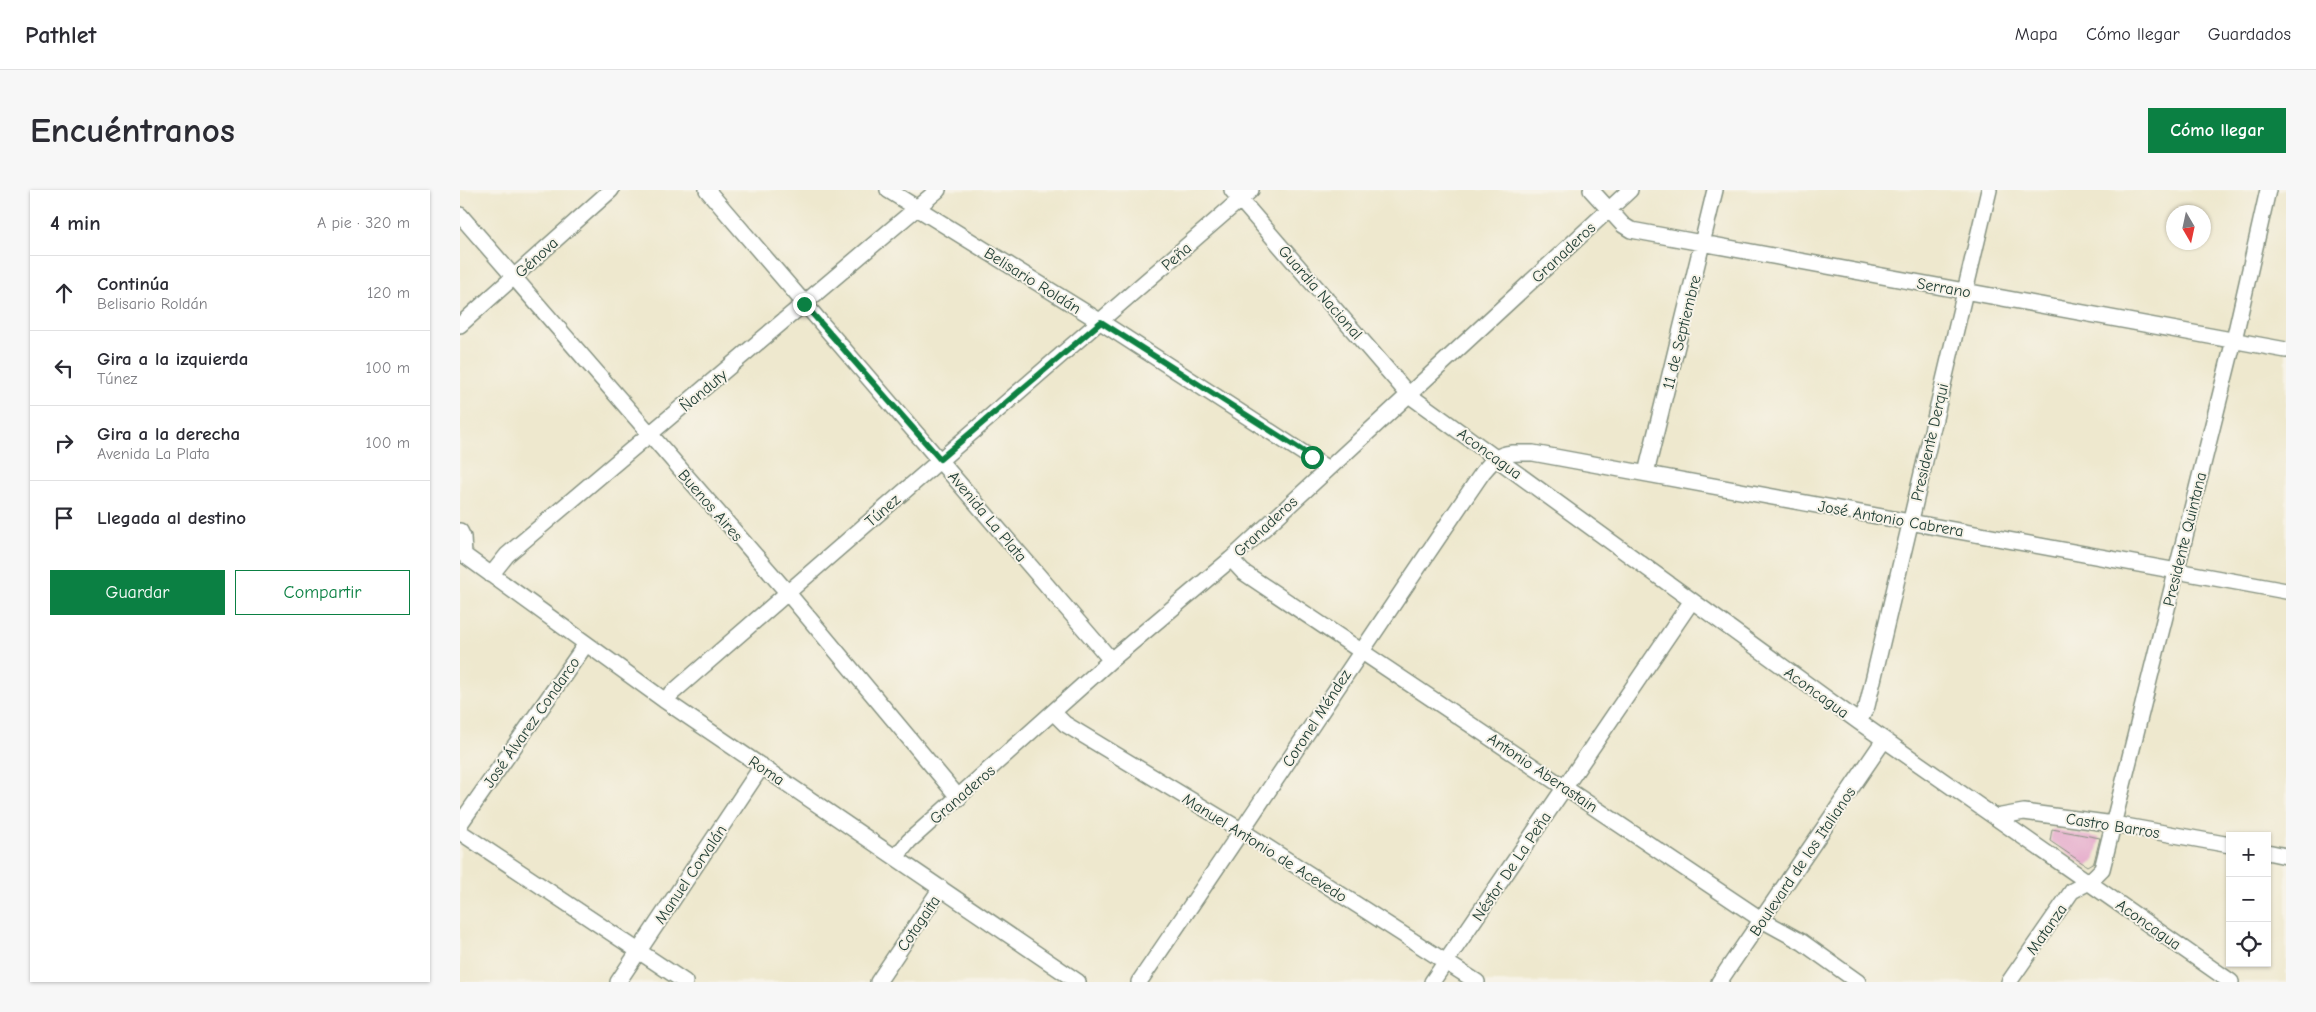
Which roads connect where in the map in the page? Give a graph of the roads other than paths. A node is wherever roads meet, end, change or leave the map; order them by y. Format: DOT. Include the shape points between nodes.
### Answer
graph roads {
  1 [pos="611,190"];
  2 [pos="707,190"];
  3 [pos="888,190"];
  4 [pos="938,190"];
  5 [pos="1591,190"];
  6 [pos="1630,190"];
  7 [pos="1715,190"];
  8 [pos="1989,190"];
  9 [pos="2268,190"];
  10 [pos="1241,193"];
  11 [pos="917,208"];
  12 [pos="1609,210"];
  13 [pos="460,215"];
  14 [pos="1704,244"];
  15 [pos="514,277"];
  16 [pos="1964,291"];
  17 [pos="804,304"];
  18 [pos="1101,322"];
  19 [pos="460,325"];
  20 [pos="2234,340"];
  21 [pos="2286,350"];
  22 [pos="1409,395"];
  23 [pos="650,434"];
  24 [pos="1496,457"];
  25 [pos="940,459"];
  26 [pos="1328,469"];
  27 [pos="1646,473"];
  28 [pos="1910,522"];
  29 [pos="460,531"];
  30 [pos="462,554"];
  31 [pos="1231,559"];
  32 [pos="2175,571"];
  33 [pos="491,575"];
  34 [pos="2286,591"];
  35 [pos="786,592"];
  36 [pos="1691,602"];
  37 [pos="586,644"];
  38 [pos="1361,650"];
  39 [pos="1111,660"];
  40 [pos="664,700"];
  41 [pos="1054,712"];
  42 [pos="1859,722"];
  43 [pos="1884,740"];
  44 [pos="762,766"];
  45 [pos="1565,786"];
  46 [pos="959,798"];
  47 [pos="1996,817"];
  48 [pos="460,824"];
  49 [pos="2114,824"];
  50 [pos="1242,831"];
  51 [pos="460,832"];
  52 [pos="2226,844"];
  53 [pos="2271,853"];
  54 [pos="2286,856"];
  55 [pos="896,857"];
  56 [pos="2089,882"];
  57 [pos="941,888"];
  58 [pos="1762,920"];
  59 [pos="639,951"];
  60 [pos="1446,963"];
  61 [pos="618,982"];
  62 [pos="685,982"];
  63 [pos="878,982"];
  64 [pos="1078,982"];
  65 [pos="1139,982"];
  66 [pos="1432,982"];
  67 [pos="1477,982"];
  68 [pos="1719,982"];
  69 [pos="1858,982"];
  70 [pos="2009,982"];
  71 [pos="2231,982"];
  1 -- 15 [label="street, Génova"];
  2 -- 17 [label="street, Avenida La Plata"];
  3 -- 11 [label="street, Belisario Roldán"];
  4 -- 11 [label="street, Ñanduty"];
  5 -- 12 [label="street, Serrano"];
  6 -- 12 [label="street, Granaderos"];
  7 -- 14 [label="street, 11 de Septiembre"];
  8 -- 16 [label="street, Presidente Derqui"];
  9 -- 20 [label="street, Presidente Quintana"];
  10 -- 18 [label="street, Peña"];
  10 -- 22 [label="street, Guardia Nacional"];
  11 -- 17 [label="street, Ñanduty"];
  11 -- 18 [label="street, Belisario Roldán"];
  12 -- 14 [label="street, Serrano" via="1631,230"];
  12 -- 22 [label="street, Granaderos"];
  13 -- 15 [label="street, Buenos Aires"];
  14 -- 16 [label="street, Serrano"];
  14 -- 27 [label="street, 11 de Septiembre"];
  15 -- 19 [label="street, Génova"];
  15 -- 23 [label="street, Buenos Aires"];
  16 -- 20 [label="street, Serrano"];
  16 -- 28 [label="street, Presidente Derqui"];
  17 -- 23 [label="street, Ñanduty"];
  17 -- 25 [label="street, Avenida La Plata"];
  18 -- 25 [label="street, Túnez"];
  18 -- 26 [label="street, Belisario Roldán"];
  20 -- 21 [label="street, Serrano"];
  20 -- 32 [label="street, Presidente Quintana"];
  22 -- 24 [label="street, Aconcagua"];
  22 -- 26 [label="street, Granaderos"];
  23 -- 33 [label="street, Ñanduty" via="507,556"];
  23 -- 35 [label="street, Buenos Aires"];
  24 -- 27 [label="street, José Antonio Cabrera" via="1509,453 1533,453"];
  24 -- 36 [label="street, Aconcagua"];
  24 -- 38 [label="street, Coronel Méndez"];
  25 -- 35 [label="street, Túnez"];
  25 -- 39 [label="street, Avenida La Plata"];
  26 -- 31 [label="street, Granaderos"];
  27 -- 28 [label="street, José Antonio Cabrera"];
  28 -- 32 [label="street, José Antonio Cabrera"];
  28 -- 42 [label="street, Presidente Derqui" via="1867,706"];
  29 -- 30 [label="street"];
  30 -- 33 [label="street, Roma"];
  31 -- 38 [label="street, Antonio Aberastain" via="1244,572"];
  31 -- 39 [label="street, Granaderos"];
  32 -- 34 [label="street, José Antonio Cabrera"];
  32 -- 49 [label="street, Presidente Quintana"];
  33 -- 37 [label="street, Roma"];
  35 -- 40 [label="street, Túnez"];
  35 -- 46 [label="street, Buenos Aires"];
  36 -- 42 [label="street, Aconcagua"];
  36 -- 45 [label="street, Néstor De La Peña"];
  37 -- 40 [label="street, Roma"];
  37 -- 48 [label="street, José Álvarez Condarco"];
  38 -- 45 [label="street, Antonio Aberastain"];
  38 -- 50 [label="street, Coronel Méndez"];
  39 -- 41 [label="street, Granaderos"];
  40 -- 44 [label="street, Roma"];
  41 -- 46 [label="street, Granaderos"];
  41 -- 50 [label="street, Manuel Antonio de Acevedo" via="1066,724"];
  42 -- 43 [label="street, Aconcagua"];
  43 -- 47 [label="street, Aconcagua"];
  43 -- 58 [label="street, Boulevard de los Italianos"];
  44 -- 55 [label="street, Roma"];
  44 -- 59 [label="street, Manuel Corvalán"];
  45 -- 58 [label="street, Antonio Aberastain"];
  45 -- 60 [label="street, Néstor De La Peña"];
  46 -- 55 [label="street, Granaderos" via="908,841"];
  47 -- 49 [label="street, Castro Barros" via="2024,812"];
  47 -- 56 [label="street, Aconcagua"];
  49 -- 52 [label="street, Castro Barros"];
  49 -- 56 [label="street, Presidente Quintana" via="2102,869"];
  50 -- 60 [label="street, Manuel Antonio de Acevedo"];
  50 -- 65 [label="street, Coronel Méndez"];
  51 -- 59 [label="street"];
  53 -- 54 [label="street"];
  55 -- 57 [label="street, Roma"];
  56 -- 70 [label="street, Matanza" via="2072,891"];
  56 -- 71 [label="street, Aconcagua"];
  57 -- 63 [label="street, Cotagaita"];
  57 -- 64 [label="street, Roma"];
  58 -- 68 [label="street, Boulevard de los Italianos"];
  58 -- 69 [label="street, Antonio Aberastain" via="1802,942"];
  59 -- 61 [label="street, Manuel Corvalán"];
  59 -- 62 [label="street"];
  60 -- 66 [label="street, Néstor De La Peña"];
  60 -- 67 [label="street, Manuel Antonio de Acevedo"];
}
